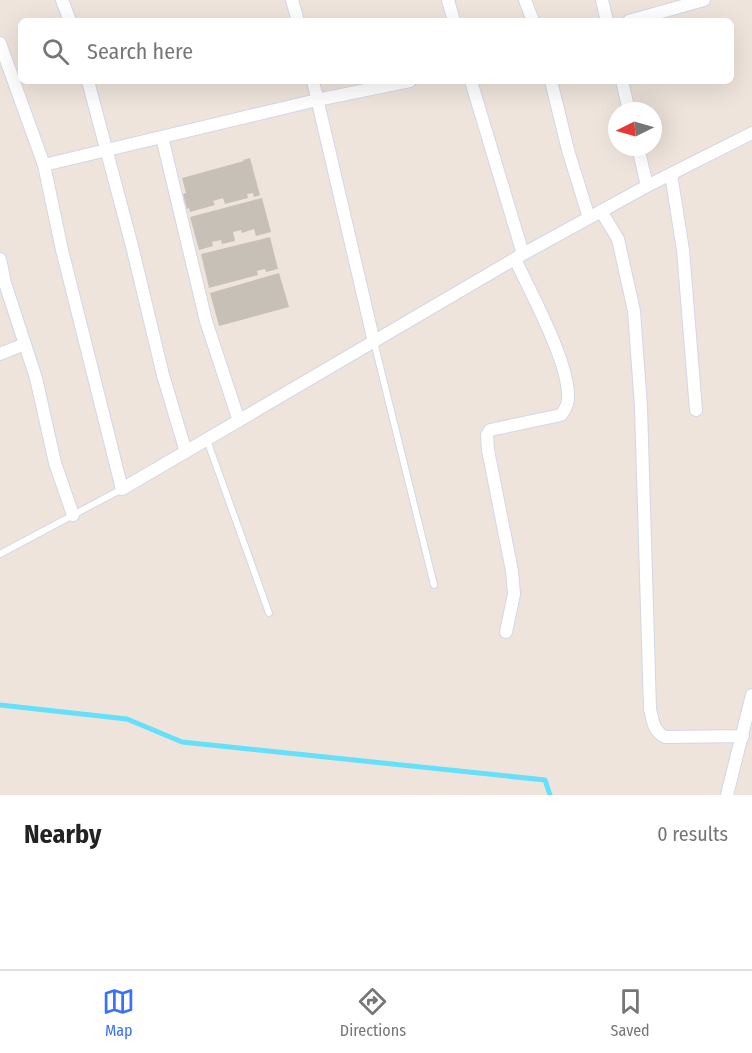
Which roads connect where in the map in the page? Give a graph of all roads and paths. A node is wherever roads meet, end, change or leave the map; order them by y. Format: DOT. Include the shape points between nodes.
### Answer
graph roads {
  1 [pos="62,0"];
  2 [pos="292,0"];
  3 [pos="448,0"];
  4 [pos="525,0"];
  5 [pos="602,0"];
  6 [pos="704,0"];
  7 [pos="69,18"];
  8 [pos="297,18"];
  9 [pos="453,18"];
  10 [pos="532,18"];
  11 [pos="606,18"];
  12 [pos="640,18"];
  13 [pos="0,44"];
  14 [pos="89,84"];
  15 [pos="314,84"];
  16 [pos="395,84"];
  17 [pos="472,84"];
  18 [pos="552,84"];
  19 [pos="623,84"];
  20 [pos="318,100"];
  21 [pos="627,102"];
  22 [pos="752,133"];
  23 [pos="162,137"];
  24 [pos="107,150"];
  25 [pos="640,156"];
  26 [pos="44,165"];
  27 [pos="671,174"];
  28 [pos="647,186"];
  29 [pos="601,211"];
  30 [pos="589,218"];
  31 [pos="519,256"];
  32 [pos="0,259"];
  33 [pos="1,273"];
  34 [pos="374,342"];
  35 [pos="25,344"];
  36 [pos="0,354"];
  37 [pos="696,410"];
  38 [pos="239,421"];
  39 [pos="207,440"];
  40 [pos="186,452"];
  41 [pos="122,489"];
  42 [pos="74,515"];
  43 [pos="0,554"];
  44 [pos="434,585"];
  45 [pos="269,613"];
  46 [pos="506,632"];
  47 [pos="752,695"];
  48 [pos="743,736"];
  49 [pos="729,789"];
  1 -- 7 [label="street"];
  2 -- 8 [label="street"];
  3 -- 9 [label="street"];
  4 -- 10 [label="street"];
  5 -- 11 [label="street"];
  6 -- 12 [label="street"];
  13 -- 26 [label="street"];
  14 -- 24 [label="street"];
  15 -- 20 [label="street"];
  16 -- 20 [label="street"];
  17 -- 31 [label="street"];
  18 -- 30 [label="street"];
  19 -- 21 [label="street"];
  20 -- 23 [label="street"];
  20 -- 34 [label="street"];
  22 -- 27 [label="street"];
  23 -- 24 [label="street"];
  23 -- 38 [label="street" via="206,321"];
  24 -- 26 [label="street"];
  24 -- 40 [label="street"];
  25 -- 28 [label="street"];
  26 -- 41 [label="street"];
  27 -- 28 [label="street"];
  27 -- 37 [label="street" via="683,250"];
  28 -- 29 [label="street"];
  29 -- 30 [label="street"];
  29 -- 48 [label="street" via="618,239 634,311 641,407 650,709 654,727 665,737"];
  30 -- 31 [label="street"];
  31 -- 34 [label="street"];
  31 -- 46 [label="street" via="567,381 568,399 561,415 490,430 487,435 512,571 514,594"];
  32 -- 33 [label="street"];
  33 -- 35 [label="street"];
  34 -- 38 [label="street"];
  34 -- 44 [label="lane"];
  35 -- 36 [label="street"];
  35 -- 42 [label="street" via="55,464"];
  38 -- 39 [label="street"];
  39 -- 40 [label="street"];
  39 -- 45 [label="lane"];
  40 -- 41 [label="street"];
  41 -- 42 [label="lane"];
  42 -- 43 [label="lane"];
  47 -- 48 [label="street"];
  48 -- 49 [label="street"];
}
